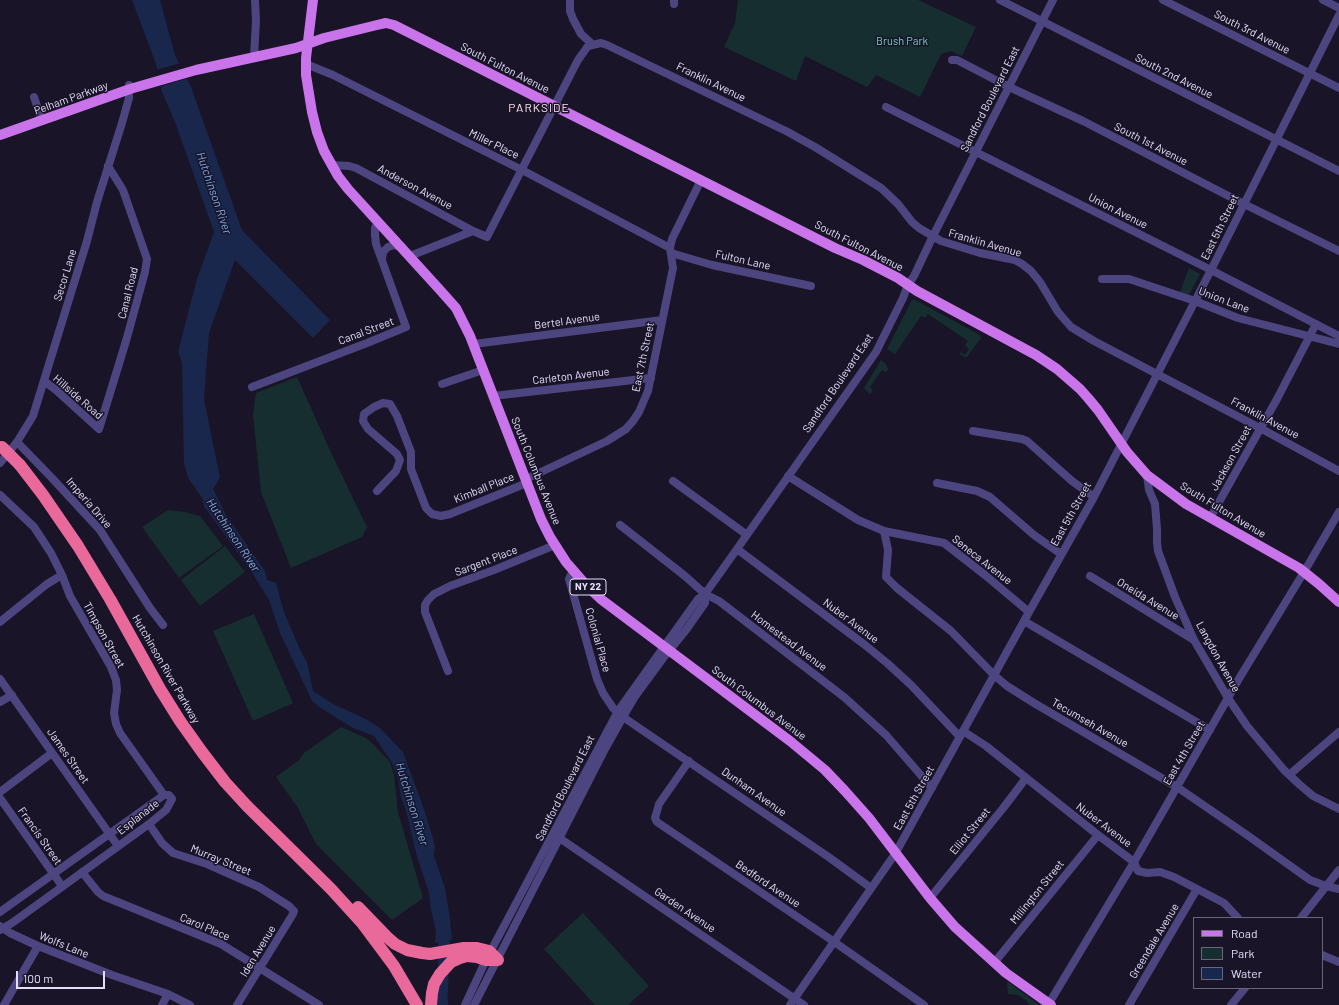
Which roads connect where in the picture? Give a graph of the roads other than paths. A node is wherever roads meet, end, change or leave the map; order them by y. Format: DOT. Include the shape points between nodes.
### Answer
graph roads {
  1 [pos="255,0"];
  2 [pos="313,0"];
  3 [pos="570,0"];
  4 [pos="1000,0"];
  5 [pos="1053,0"];
  6 [pos="1163,0"];
  7 [pos="1323,0"];
  8 [pos="1339,8"];
  9 [pos="1339,15"];
  10 [pos="1042,21"];
  11 [pos="308,43"];
  12 [pos="592,44"];
  13 [pos="254,54"];
  14 [pos="952,60"];
  15 [pos="306,64"];
  16 [pos="1309,74"];
  17 [pos="149,81"];
  18 [pos="130,87"];
  19 [pos="1009,87"];
  20 [pos="1339,88"];
  21 [pos="34,97"];
  22 [pos="555,106"];
  23 [pos="886,107"];
  24 [pos="42,118"];
  25 [pos="0,130"];
  26 [pos="0,135"];
  27 [pos="1276,139"];
  28 [pos="976,152"];
  29 [pos="331,165"];
  30 [pos="108,166"];
  31 [pos="522,170"];
  32 [pos="1339,171"];
  33 [pos="701,180"];
  34 [pos="1244,204"];
  35 [pos="378,222"];
  36 [pos="473,231"];
  37 [pos="933,236"];
  38 [pos="402,247"];
  39 [pos="670,250"];
  40 [pos="1339,252"];
  41 [pos="410,256"];
  42 [pos="382,259"];
  43 [pos="1211,270"];
  44 [pos="1102,279"];
  45 [pos="908,285"];
  46 [pos="811,286"];
  47 [pos="1195,300"];
  48 [pos="662,320"];
  49 [pos="1316,324"];
  50 [pos="1339,336"];
  51 [pos="1309,338"];
  52 [pos="474,344"];
  53 [pos="1339,344"];
  54 [pos="483,370"];
  55 [pos="1158,375"];
  56 [pos="651,378"];
  57 [pos="44,381"];
  58 [pos="442,384"];
  59 [pos="252,387"];
  60 [pos="493,396"];
  61 [pos="1260,428"];
  62 [pos="99,429"];
  63 [pos="973,432"];
  64 [pos="17,442"];
  65 [pos="1122,444"];
  66 [pos="1,449"];
  67 [pos="0,463"];
  68 [pos="17,467"];
  69 [pos="1339,471"];
  70 [pos="788,476"];
  71 [pos="1147,476"];
  72 [pos="527,481"];
  73 [pos="674,481"];
  74 [pos="937,483"];
  75 [pos="377,491"];
  76 [pos="0,495"];
  77 [pos="1094,497"];
  78 [pos="1339,512"];
  79 [pos="1210,518"];
  80 [pos="620,525"];
  81 [pos="884,531"];
  82 [pos="747,535"];
  83 [pos="555,545"];
  84 [pos="737,549"];
  85 [pos="1061,554"];
  86 [pos="573,571"];
  87 [pos="1304,572"];
  88 [pos="62,575"];
  89 [pos="1090,576"];
  90 [pos="705,594"];
  91 [pos="1339,602"];
  92 [pos="1028,612"];
  93 [pos="1024,621"];
  94 [pos="0,622"];
  95 [pos="163,624"];
  96 [pos="1194,640"];
  97 [pos="666,648"];
  98 [pos="448,671"];
  99 [pos="994,675"];
  100 [pos="0,679"];
  101 [pos="12,695"];
  102 [pos="1228,698"];
  103 [pos="0,702"];
  104 [pos="620,714"];
  105 [pos="1210,730"];
  106 [pos="1339,732"];
  107 [pos="961,734"];
  108 [pos="52,753"];
  109 [pos="689,761"];
  110 [pos="1289,775"];
  111 [pos="1026,778"];
  112 [pos="1177,787"];
  113 [pos="932,788"];
  114 [pos="0,792"];
  115 [pos="164,795"];
  116 [pos="0,798"];
  117 [pos="1339,809"];
  118 [pos="260,820"];
  119 [pos="149,824"];
  120 [pos="110,834"];
  121 [pos="1098,835"];
  122 [pos="557,836"];
  123 [pos="118,846"];
  124 [pos="895,854"];
  125 [pos="1134,862"];
  126 [pos="1339,870"];
  127 [pos="82,872"];
  128 [pos="54,874"];
  129 [pos="62,886"];
  130 [pos="1326,886"];
  131 [pos="871,888"];
  132 [pos="1197,889"];
  133 [pos="1339,889"];
  134 [pos="930,898"];
  135 [pos="292,909"];
  136 [pos="0,912"];
  137 [pos="1237,917"];
  138 [pos="1302,917"];
  139 [pos="1,928"];
  140 [pos="833,941"];
  141 [pos="38,946"];
  142 [pos="464,952"];
  143 [pos="1323,955"];
  144 [pos="492,957"];
  145 [pos="1339,962"];
  146 [pos="994,963"];
  147 [pos="261,968"];
  148 [pos="1244,989"];
  149 [pos="168,994"];
  150 [pos="792,1002"];
  151 [pos="6,1004"];
  152 [pos="162,1005"];
  153 [pos="190,1005"];
  154 [pos="237,1005"];
  155 [pos="319,1005"];
  156 [pos="409,1005"];
  157 [pos="417,1005"];
  158 [pos="431,1005"];
  159 [pos="465,1005"];
  160 [pos="474,1005"];
  161 [pos="804,1005"];
  162 [pos="924,1005"];
  163 [pos="1050,1005"];
  164 [pos="1129,1005"];
  165 [pos="1231,1005"];
  1 -- 13 [label="street"];
  2 -- 11 [label="main road, South Columbus Avenue / NY 22"];
  3 -- 12 [label="street" via="573,19 581,34"];
  4 -- 10 [label="street, South 2nd Avenue"];
  5 -- 10 [label="street, Sandford Boulevard East"];
  6 -- 16 [label="street, South 3rd Avenue"];
  7 -- 8 [label="street"];
  9 -- 16 [label="street, East 5th Street"];
  10 -- 19 [label="street, Sandford Boulevard East"];
  10 -- 27 [label="street, South 2nd Avenue"];
  11 -- 13 [label="main road, South Fulton Avenue" via="296,48"];
  11 -- 15 [label="main road, South Columbus Avenue / NY 22"];
  11 -- 22 [label="main road, South Fulton Avenue" via="390,23"];
  12 -- 22 [label="street" via="584,50 578,60"];
  12 -- 37 [label="street, Franklin Avenue" via="607,45 786,130 881,188 912,222"];
  13 -- 17 [label="main road, South Fulton Avenue"];
  14 -- 19 [label="street, South 1st Avenue" via="957,60"];
  15 -- 29 [label="main road, South Columbus Avenue / NY 22" via="313,117 320,142"];
  15 -- 31 [label="street, Miller Place" via="333,75"];
  16 -- 20 [label="street, South 3rd Avenue"];
  16 -- 27 [label="street, East 5th Street"];
  17 -- 18 [label="main road, Pelham Parkway"];
  18 -- 24 [label="main road, Pelham Parkway"];
  18 -- 30 [label="street, Secor Lane" via="122,124"];
  19 -- 28 [label="street, Sandford Boulevard East"];
  19 -- 34 [label="street, South 1st Avenue" via="1082,121"];
  21 -- 24 [label="street"];
  22 -- 31 [label="street"];
  22 -- 33 [label="main road, South Fulton Avenue"];
  23 -- 28 [label="street, Union Avenue"];
  24 -- 25 [label="main road, Pelham Parkway"];
  24 -- 26 [label="main road, Pelham Parkway"];
  27 -- 32 [label="street, South 2nd Avenue"];
  27 -- 34 [label="street, East 5th Street"];
  28 -- 37 [label="street, Sandford Boulevard East"];
  28 -- 43 [label="street, Union Avenue"];
  29 -- 35 [label="main road, South Columbus Avenue / NY 22" via="348,189"];
  29 -- 36 [label="street, Anderson Avenue" via="356,168"];
  30 -- 57 [label="street, Secor Lane"];
  30 -- 62 [label="street, Canal Road" via="123,190 147,259 126,341"];
  31 -- 36 [label="street, Anderson Avenue" via="487,237"];
  31 -- 39 [label="street, Miller Place"];
  33 -- 39 [label="street, East 7th Street" via="672,239"];
  33 -- 45 [label="main road, South Fulton Avenue"];
  34 -- 40 [label="street, South 1st Avenue"];
  34 -- 43 [label="street, East 5th Street"];
  35 -- 38 [label="main road, South Columbus Avenue / NY 22"];
  35 -- 42 [label="street, Canal Street" via="374,235"];
  36 -- 41 [label="street"];
  37 -- 45 [label="street, Sandford Boulevard East"];
  37 -- 55 [label="street, Franklin Avenue" via="959,247 1016,260 1031,271 1071,327"];
  38 -- 41 [label="main road, South Columbus Avenue / NY 22"];
  38 -- 42 [label="street" via="388,247 383,252"];
  39 -- 46 [label="street, Fulton Lane" via="712,265"];
  39 -- 48 [label="street, East 7th Street" via="673,268"];
  41 -- 52 [label="main road, South Columbus Avenue / NY 22" via="456,308"];
  42 -- 59 [label="street, Canal Street" via="406,327"];
  43 -- 47 [label="street, East 5th Street"];
  43 -- 49 [label="street, Union Avenue"];
  44 -- 47 [label="street, Union Lane" via="1129,279"];
  45 -- 65 [label="main road, South Fulton Avenue" via="1022,347 1058,370 1088,398"];
  45 -- 70 [label="street, Sandford Boulevard East" via="876,352"];
  47 -- 51 [label="street, Union Lane" via="1238,318"];
  47 -- 55 [label="street, East 5th Street"];
  48 -- 52 [label="street, Bertel Avenue"];
  48 -- 56 [label="street, East 7th Street"];
  49 -- 50 [label="street, Union Avenue"];
  49 -- 51 [label="street, Jackson Street"];
  51 -- 53 [label="street, Union Lane"];
  51 -- 61 [label="street, Jackson Street"];
  52 -- 54 [label="main road, South Columbus Avenue / NY 22"];
  54 -- 58 [label="street"];
  54 -- 60 [label="main road, South Columbus Avenue / NY 22"];
  55 -- 61 [label="street, Franklin Avenue"];
  55 -- 65 [label="street, East 5th Street"];
  56 -- 60 [label="street, Carleton Avenue"];
  56 -- 72 [label="street, East 7th Street" via="640,412 620,433"];
  57 -- 62 [label="street, Hillside Road"];
  57 -- 64 [label="street, Secor Lane" via="33,416"];
  60 -- 72 [label="main road, South Columbus Avenue / NY 22"];
  61 -- 69 [label="street, Franklin Avenue"];
  61 -- 79 [label="street, Jackson Street"];
  63 -- 77 [label="street" via="1027,441"];
  64 -- 67 [label="street, Secor Lane"];
  64 -- 95 [label="street, Imperia Drive" via="100,530"];
  65 -- 71 [label="main road, South Fulton Avenue"];
  65 -- 77 [label="street, East 5th Street"];
  66 -- 68 [label="highway, Hutchinson River Parkway, bridge"];
  68 -- 118 [label="highway, Hutchinson River Parkway" via="43,495 84,556 183,725 225,782"];
  68 -- 156 [label="highway, Hutchinson River Parkway" via="77,558 161,705 192,753 242,812 357,929"];
  70 -- 81 [label="street, Seneca Avenue" via="851,516"];
  70 -- 82 [label="street, Sandford Boulevard East"];
  71 -- 79 [label="main road, South Fulton Avenue"];
  71 -- 96 [label="street, Langdon Avenue" via="1155,504 1158,551"];
  72 -- 75 [label="street, Kimball Place" via="450,514 432,514 426,508 411,469 412,452 397,416 390,404 383,403 364,414 363,421 400,460 396,471"];
  72 -- 83 [label="main road, South Columbus Avenue / NY 22" via="541,519"];
  73 -- 82 [label="street"];
  74 -- 85 [label="street" via="977,491 990,497 1034,535"];
  76 -- 88 [label="street, Timpson Street" via="34,527"];
  77 -- 85 [label="street, East 5th Street"];
  78 -- 87 [label="street, East 4th Street"];
  79 -- 87 [label="main road, South Fulton Avenue"];
  80 -- 90 [label="street, Homestead Avenue"];
  81 -- 92 [label="street, Seneca Avenue" via="944,544"];
  81 -- 99 [label="street, Tecumseh Avenue" via="888,550 886,577 896,588 951,631"];
  82 -- 84 [label="street, Sandford Boulevard East"];
  83 -- 86 [label="main road, South Columbus Avenue / NY 22"];
  83 -- 98 [label="street, Sargent Place" via="450,586 428,600 425,612"];
  84 -- 90 [label="street, Sandford Boulevard East"];
  84 -- 107 [label="street, Nuber Avenue" via="865,645"];
  85 -- 92 [label="street, East 5th Street"];
  86 -- 97 [label="main road, South Columbus Avenue / NY 22" via="602,600"];
  86 -- 104 [label="street, Colonial Place" via="568,579 598,679 607,700"];
  87 -- 91 [label="main road, South Fulton Avenue"];
  87 -- 102 [label="street, East 4th Street"];
  88 -- 94 [label="street" via="46,584"];
  88 -- 115 [label="street, Timpson Street" via="70,596 111,667 117,690 114,713 120,733"];
  89 -- 96 [label="street, Oneida Avenue"];
  90 -- 97 [label="street, Sandford Boulevard East" via="705,603 686,630"];
  90 -- 113 [label="street, Homestead Avenue" via="844,697 886,735"];
  92 -- 93 [label="street, East 5th Street"];
  93 -- 99 [label="street, East 5th Street"];
  93 -- 105 [label="street"];
  96 -- 102 [label="street, Langdon Avenue"];
  97 -- 104 [label="street, Sandford Boulevard East" via="634,698"];
  97 -- 124 [label="main road, South Columbus Avenue / NY 22" via="819,765 846,791"];
  99 -- 107 [label="street, East 5th Street"];
  99 -- 112 [label="street, Tecumseh Avenue" via="1034,703"];
  100 -- 101 [label="street, James Street"];
  101 -- 103 [label="street"];
  101 -- 108 [label="street, James Street"];
  102 -- 105 [label="street, East 4th Street"];
  102 -- 110 [label="street, Langdon Avenue" via="1247,726"];
  104 -- 109 [label="street, Dunham Avenue"];
  104 -- 122 [label="street, Sandford Boulevard East"];
  105 -- 112 [label="street, East 4th Street"];
  106 -- 110 [label="street"];
  107 -- 111 [label="street, Nuber Avenue" via="986,746"];
  107 -- 113 [label="street, East 5th Street"];
  108 -- 114 [label="street"];
  108 -- 120 [label="street, James Street"];
  109 -- 131 [label="street, Dunham Avenue"];
  109 -- 140 [label="street, Bedford Avenue" via="659,804 657,822"];
  110 -- 117 [label="street, Langdon Avenue" via="1313,796"];
  111 -- 121 [label="street, Nuber Avenue"];
  111 -- 134 [label="street, Elliot Street"];
  112 -- 125 [label="street, East 4th Street"];
  112 -- 130 [label="street, Tecumseh Avenue" via="1310,880"];
  113 -- 124 [label="street, East 5th Street"];
  115 -- 119 [label="street, Esplanade" via="169,795 172,799 170,804"];
  115 -- 120 [label="street, Esplanade"];
  116 -- 128 [label="street, Francis Street"];
  118 -- 142 [label="highway" via="282,834 392,941 413,952 426,954"];
  118 -- 157 [label="highway, Hutchinson River Parkway" via="362,923 391,962"];
  119 -- 123 [label="street, Esplanade"];
  119 -- 135 [label="street, Murray Street" via="173,853 207,864 259,887"];
  120 -- 123 [label="street, James Street"];
  120 -- 128 [label="street, Esplanade"];
  121 -- 125 [label="street, Nuber Avenue"];
  121 -- 146 [label="street, Millington Street"];
  122 -- 144 [label="street, Sandford Boulevard East"];
  122 -- 150 [label="street, Garden Avenue"];
  123 -- 127 [label="street, Esplanade"];
  124 -- 131 [label="street, East 5th Street"];
  124 -- 134 [label="main road, South Columbus Avenue / NY 22"];
  125 -- 132 [label="street, Nuber Avenue" via="1138,871 1160,872"];
  125 -- 163 [label="street, East 4th Street"];
  126 -- 130 [label="street"];
  127 -- 129 [label="street, Esplanade"];
  127 -- 147 [label="street, Carol Place" via="103,896 221,944"];
  128 -- 129 [label="street, Francis Street"];
  128 -- 136 [label="street, Esplanade"];
  129 -- 139 [label="street, Esplanade"];
  130 -- 133 [label="street, Tecumseh Avenue"];
  130 -- 138 [label="street"];
  131 -- 140 [label="street, East 5th Street"];
  132 -- 137 [label="street, Nuber Avenue" via="1224,903"];
  132 -- 164 [label="street, Greendale Avenue"];
  134 -- 146 [label="main road, South Columbus Avenue / NY 22" via="955,927"];
  135 -- 147 [label="street, Iden Avenue" via="293,914"];
  139 -- 141 [label="street, Wolfs Lane"];
  140 -- 150 [label="street, East 5th Street"];
  140 -- 162 [label="street, Bedford Avenue"];
  141 -- 149 [label="street, Wolfs Lane" via="97,970"];
  141 -- 151 [label="street"];
  142 -- 144 [label="highway" via="480,948"];
  142 -- 158 [label="highway" via="440,974 434,984"];
  143 -- 145 [label="street"];
  144 -- 159 [label="street, Sandford Boulevard East"];
  144 -- 160 [label="street, Sandford Boulevard East"];
  146 -- 163 [label="main road, South Columbus Avenue / NY 22"];
  147 -- 154 [label="street, Iden Avenue"];
  147 -- 155 [label="street, Carol Place"];
  148 -- 165 [label="street"];
  149 -- 152 [label="street"];
  149 -- 153 [label="street, Wolfs Lane"];
  150 -- 161 [label="street, Garden Avenue"];
}
